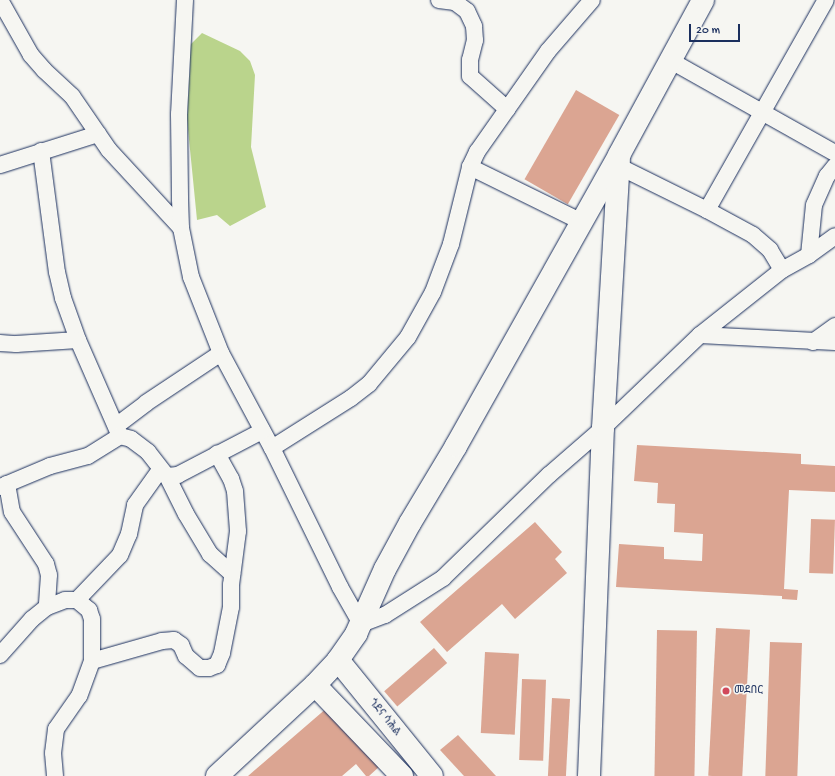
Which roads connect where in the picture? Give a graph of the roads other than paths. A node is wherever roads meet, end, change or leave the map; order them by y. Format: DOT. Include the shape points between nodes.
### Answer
graph roads {
  1 [pos="0,0"];
  2 [pos="185,0"];
  3 [pos="438,0"];
  4 [pos="592,0"];
  5 [pos="703,0"];
  6 [pos="826,0"];
  7 [pos="671,61"];
  8 [pos="507,109"];
  9 [pos="761,112"];
  10 [pos="98,134"];
  11 [pos="42,151"];
  12 [pos="835,153"];
  13 [pos="619,160"];
  14 [pos="0,165"];
  15 [pos="835,166"];
  16 [pos="470,167"];
  17 [pos="707,210"];
  18 [pos="582,222"];
  19 [pos="181,228"];
  20 [pos="835,236"];
  21 [pos="809,255"];
  22 [pos="782,270"];
  23 [pos="835,326"];
  24 [pos="700,335"];
  25 [pos="78,340"];
  26 [pos="813,342"];
  27 [pos="835,342"];
  28 [pos="0,343"];
  29 [pos="221,353"];
  30 [pos="603,428"];
  31 [pos="118,431"];
  32 [pos="262,431"];
  33 [pos="272,448"];
  34 [pos="217,454"];
  35 [pos="163,473"];
  36 [pos="4,486"];
  37 [pos="232,574"];
  38 [pos="77,600"];
  39 [pos="47,607"];
  40 [pos="361,624"];
  41 [pos="0,655"];
  42 [pos="338,660"];
  43 [pos="92,661"];
  44 [pos="315,685"];
  45 [pos="422,773"];
  46 [pos="55,776"];
  47 [pos="217,776"];
  48 [pos="402,776"];
  49 [pos="589,776"];
  1 -- 10 [label="street" via="31,55 72,96"];
  2 -- 19 [label="street" via="179,114"];
  3 -- 8 [label="street" via="454,2 467,11 474,26 475,40 470,60 470,76"];
  4 -- 8 [label="street" via="548,51"];
  5 -- 7 [label="street"];
  6 -- 9 [label="street"];
  7 -- 9 [label="street"];
  7 -- 13 [label="street"];
  8 -- 16 [label="street" via="477,152"];
  9 -- 12 [label="street"];
  9 -- 17 [label="street"];
  10 -- 11 [label="street"];
  10 -- 19 [label="street" via="114,156"];
  11 -- 14 [label="street"];
  11 -- 25 [label="street" via="57,272"];
  13 -- 17 [label="street"];
  13 -- 18 [label="street"];
  13 -- 30 [label="street"];
  15 -- 21 [label="street" via="827,176 814,205"];
  16 -- 18 [label="street"];
  16 -- 33 [label="street" via="451,244 433,292 408,337 369,384 352,398"];
  17 -- 22 [label="street" via="753,235 770,250"];
  18 -- 40 [label="street" via="410,523 385,569"];
  19 -- 29 [label="street" via="191,277"];
  20 -- 21 [label="street"];
  21 -- 22 [label="street"];
  22 -- 24 [label="street"];
  23 -- 26 [label="street"];
  24 -- 26 [label="street"];
  24 -- 30 [label="street"];
  25 -- 28 [label="street"];
  25 -- 31 [label="street"];
  26 -- 27 [label="street"];
  29 -- 31 [label="street" via="146,403"];
  29 -- 32 [label="street"];
  30 -- 40 [label="street" via="549,475 443,578 385,615"];
  30 -- 49 [label="street"];
  31 -- 35 [label="street" via="148,452"];
  31 -- 36 [label="street" via="88,456 50,466"];
  32 -- 33 [label="street"];
  32 -- 34 [label="street"];
  33 -- 40 [label="street"];
  34 -- 35 [label="street" via="178,475"];
  34 -- 37 [label="street" via="235,492 238,531"];
  35 -- 37 [label="street" via="210,554"];
  35 -- 38 [label="street" via="135,505 129,534 120,555"];
  36 -- 39 [label="street" via="12,512 46,564 49,575"];
  37 -- 43 [label="street" via="230,607 222,653 217,665 200,668 186,656 181,645 174,640 162,641"];
  38 -- 39 [label="street" via="64,600"];
  38 -- 43 [label="street" via="90,610"];
  39 -- 41 [label="street"];
  40 -- 42 [label="street"];
  42 -- 44 [label="street"];
  42 -- 45 [label="street, ጎደና ሳሕል"];
  43 -- 46 [label="street" via="79,696 56,729 53,753"];
  44 -- 47 [label="street"];
  44 -- 48 [label="street"];
}
